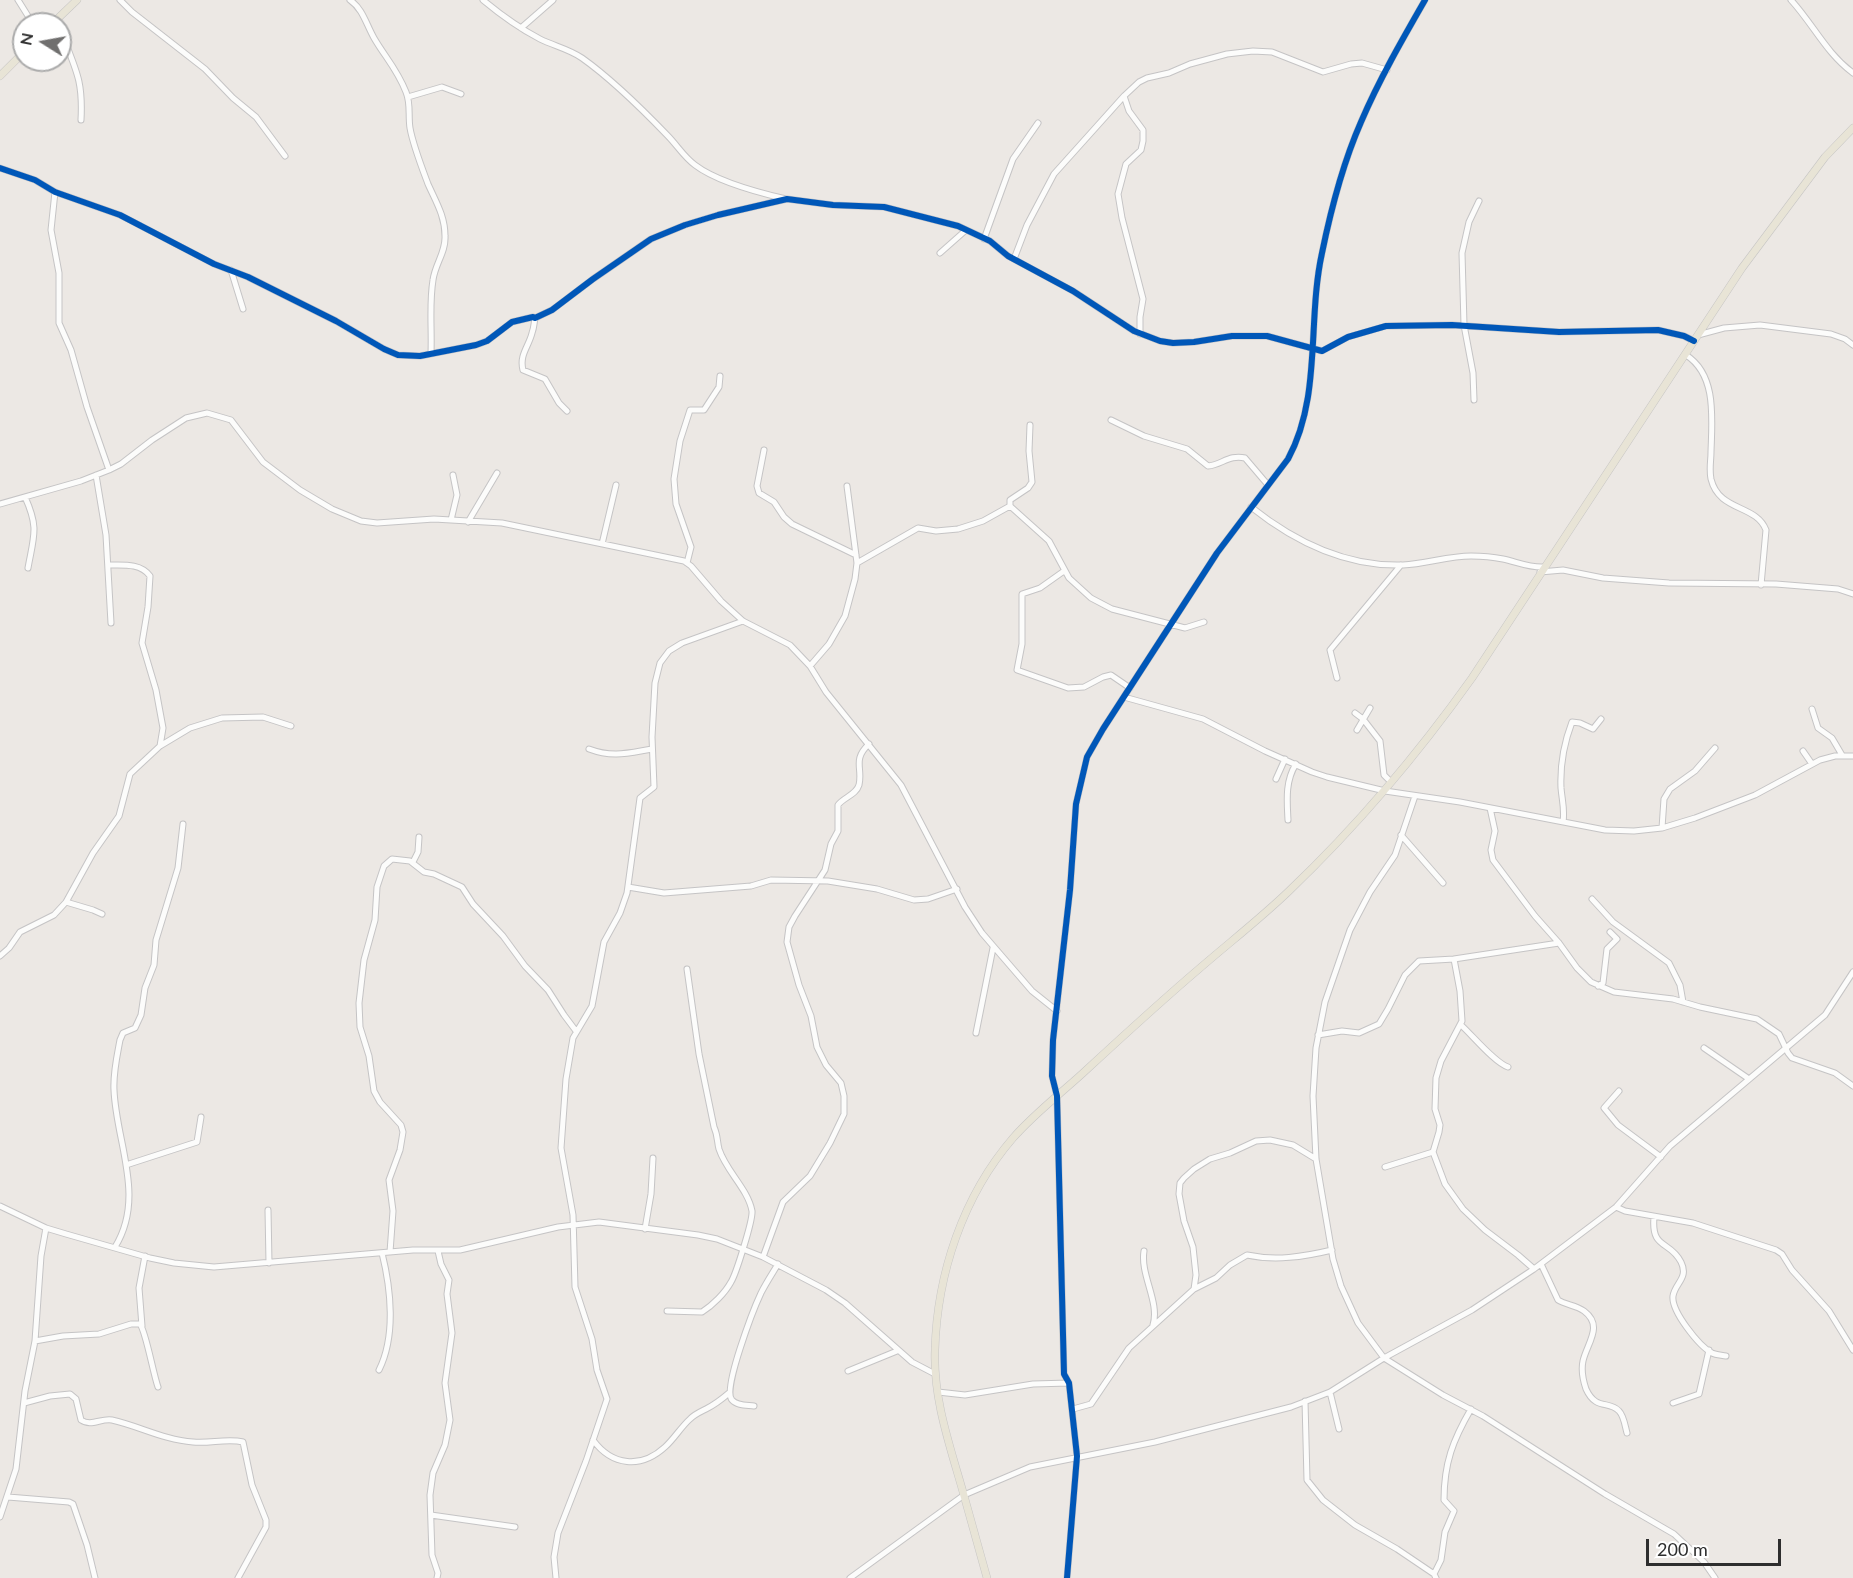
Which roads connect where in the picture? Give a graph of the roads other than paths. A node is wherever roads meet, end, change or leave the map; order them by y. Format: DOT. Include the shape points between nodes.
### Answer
graph roads {
  1 [pos="77,0"];
  2 [pos="120,0"];
  3 [pos="350,0"];
  4 [pos="483,0"];
  5 [pos="553,0"];
  6 [pos="1425,0"];
  7 [pos="1791,0"];
  8 [pos="65,12"];
  9 [pos="521,28"];
  10 [pos="72,58"];
  11 [pos="12,64"];
  12 [pos="1387,70"];
  13 [pos="1853,73"];
  14 [pos="0,76"];
  15 [pos="461,94"];
  16 [pos="1124,96"];
  17 [pos="408,97"];
  18 [pos="81,120"];
  19 [pos="1038,123"];
  20 [pos="1853,128"];
  21 [pos="285,156"];
  22 [pos="0,168"];
  23 [pos="55,192"];
  24 [pos="768,195"];
  25 [pos="787,199"];
  26 [pos="1479,201"];
  27 [pos="776,202"];
  28 [pos="966,230"];
  29 [pos="984,238"];
  30 [pos="939,253"];
  31 [pos="1014,259"];
  32 [pos="231,270"];
  33 [pos="243,309"];
  34 [pos="535,318"];
  35 [pos="1464,325"];
  36 [pos="1140,334"];
  37 [pos="1696,338"];
  38 [pos="1853,345"];
  39 [pos="1313,349"];
  40 [pos="431,352"];
  41 [pos="1686,354"];
  42 [pos="720,376"];
  43 [pos="1474,400"];
  44 [pos="567,411"];
  45 [pos="1110,420"];
  46 [pos="1030,425"];
  47 [pos="764,450"];
  48 [pos="109,470"];
  49 [pos="497,473"];
  50 [pos="96,475"];
  51 [pos="453,476"];
  52 [pos="616,485"];
  53 [pos="1268,485"];
  54 [pos="847,486"];
  55 [pos="25,497"];
  56 [pos="0,504"];
  57 [pos="1010,506"];
  58 [pos="1251,507"];
  59 [pos="452,520"];
  60 [pos="468,522"];
  61 [pos="602,544"];
  62 [pos="856,555"];
  63 [pos="857,562"];
  64 [pos="687,563"];
  65 [pos="109,565"];
  66 [pos="1401,565"];
  67 [pos="28,567"];
  68 [pos="1542,569"];
  69 [pos="1064,571"];
  70 [pos="1761,585"];
  71 [pos="1853,594"];
  72 [pos="743,621"];
  73 [pos="1204,622"];
  74 [pos="111,623"];
  75 [pos="1172,623"];
  76 [pos="810,666"];
  77 [pos="1337,678"];
  78 [pos="1130,688"];
  79 [pos="1124,697"];
  80 [pos="1370,708"];
  81 [pos="1812,709"];
  82 [pos="1355,714"];
  83 [pos="1601,718"];
  84 [pos="1363,719"];
  85 [pos="291,726"];
  86 [pos="1358,730"];
  87 [pos="869,744"];
  88 [pos="160,747"];
  89 [pos="1714,748"];
  90 [pos="589,749"];
  91 [pos="652,749"];
  92 [pos="1803,751"];
  93 [pos="1852,754"];
  94 [pos="1842,755"];
  95 [pos="1285,759"];
  96 [pos="1296,764"];
  97 [pos="1812,764"];
  98 [pos="1276,779"];
  99 [pos="1391,782"];
  100 [pos="1385,791"];
  101 [pos="1415,796"];
  102 [pos="1491,808"];
  103 [pos="1288,820"];
  104 [pos="1563,822"];
  105 [pos="183,824"];
  106 [pos="1662,828"];
  107 [pos="1401,835"];
  108 [pos="420,837"];
  109 [pos="413,862"];
  110 [pos="819,881"];
  111 [pos="1443,883"];
  112 [pos="628,886"];
  113 [pos="957,889"];
  114 [pos="1592,899"];
  115 [pos="66,902"];
  116 [pos="102,914"];
  117 [pos="1610,932"];
  118 [pos="1559,943"];
  119 [pos="993,948"];
  120 [pos="0,956"];
  121 [pos="1454,959"];
  122 [pos="687,969"];
  123 [pos="1853,972"];
  124 [pos="1598,986"];
  125 [pos="1683,1002"];
  126 [pos="1057,1011"];
  127 [pos="1461,1025"];
  128 [pos="576,1031"];
  129 [pos="976,1033"];
  130 [pos="1318,1035"];
  131 [pos="1704,1048"];
  132 [pos="1785,1048"];
  133 [pos="1508,1067"];
  134 [pos="1749,1079"];
  135 [pos="1853,1086"];
  136 [pos="1619,1091"];
  137 [pos="1057,1096"];
  138 [pos="201,1117"];
  139 [pos="1433,1152"];
  140 [pos="1661,1157"];
  141 [pos="653,1158"];
  142 [pos="1316,1159"];
  143 [pos="126,1165"];
  144 [pos="1385,1167"];
  145 [pos="1616,1207"];
  146 [pos="1,1208"];
  147 [pos="268,1210"];
  148 [pos="1654,1217"];
  149 [pos="573,1225"];
  150 [pos="46,1228"];
  151 [pos="645,1229"];
  152 [pos="115,1246"];
  153 [pos="742,1249"];
  154 [pos="1332,1250"];
  155 [pos="438,1251"];
  156 [pos="1144,1251"];
  157 [pos="390,1252"];
  158 [pos="382,1253"];
  159 [pos="145,1256"];
  160 [pos="763,1257"];
  161 [pos="269,1263"];
  162 [pos="778,1264"];
  163 [pos="1541,1264"];
  164 [pos="1533,1269"];
  165 [pos="1194,1289"];
  166 [pos="667,1311"];
  167 [pos="1153,1326"];
  168 [pos="142,1327"];
  169 [pos="35,1341"];
  170 [pos="1851,1341"];
  171 [pos="1708,1350"];
  172 [pos="1853,1350"];
  173 [pos="897,1351"];
  174 [pos="1726,1356"];
  175 [pos="1384,1358"];
  176 [pos="380,1370"];
  177 [pos="848,1371"];
  178 [pos="935,1374"];
  179 [pos="1069,1383"];
  180 [pos="158,1387"];
  181 [pos="938,1392"];
  182 [pos="1330,1392"];
  183 [pos="729,1393"];
  184 [pos="1305,1401"];
  185 [pos="24,1403"];
  186 [pos="1673,1403"];
  187 [pos="754,1406"];
  188 [pos="1073,1409"];
  189 [pos="1471,1409"];
  190 [pos="1339,1429"];
  191 [pos="1627,1433"];
  192 [pos="593,1440"];
  193 [pos="1077,1456"];
  194 [pos="964,1495"];
  195 [pos="8,1497"];
  196 [pos="430,1515"];
  197 [pos="0,1517"];
  198 [pos="515,1527"];
  199 [pos="1435,1576"];
  200 [pos="94,1578"];
  201 [pos="238,1578"];
  202 [pos="437,1578"];
  203 [pos="556,1578"];
  204 [pos="850,1578"];
  205 [pos="987,1578"];
  206 [pos="1067,1578"];
  207 [pos="1715,1578"];
  1 -- 8 [label="main road"];
  2 -- 21 [label="street" via="205,69 256,117"];
  3 -- 17 [label="street" via="360,9 372,36 394,65"];
  4 -- 9 [label="street"];
  5 -- 9 [label="street"];
  6 -- 12 [label="street"];
  7 -- 13 [label="street" via="1825,46"];
  9 -- 24 [label="street" via="582,58 639,106 698,168"];
  10 -- 18 [label="street" via="80,78"];
  11 -- 14 [label="main road"];
  12 -- 16 [label="street" via="1362,63 1323,72 1282,55 1253,51 1207,58 1147,78"];
  12 -- 39 [label="street" via="1359,129 1331,215 1317,283"];
  15 -- 17 [label="street" via="442,87"];
  16 -- 31 [label="street" via="1054,174"];
  16 -- 36 [label="street" via="1143,130 1141,150 1126,164 1118,194 1143,299"];
  17 -- 40 [label="street" via="410,129 445,228 444,248 432,284"];
  19 -- 29 [label="street" via="1013,159"];
  20 -- 37 [label="main road" via="1790,202"];
  22 -- 23 [label="street"];
  23 -- 32 [label="street" via="120,215"];
  23 -- 48 [label="street" via="51,230 59,273 59,323"];
  24 -- 25 [label="street"];
  24 -- 27 [label="street"];
  25 -- 27 [label="street"];
  25 -- 28 [label="street" via="884,207"];
  26 -- 35 [label="street" via="1462,253"];
  27 -- 34 [label="street" via="718,215 651,239"];
  28 -- 29 [label="street"];
  28 -- 30 [label="street"];
  29 -- 31 [label="street"];
  31 -- 36 [label="street"];
  32 -- 33 [label="street"];
  32 -- 40 [label="street" via="336,321 384,350 410,357"];
  34 -- 40 [label="street" via="512,322 476,345"];
  34 -- 44 [label="street" via="523,355 523,370 545,379"];
  35 -- 37 [label="street" via="1559,332 1658,330"];
  35 -- 39 [label="street" via="1386,326 1341,340 1322,351"];
  35 -- 43 [label="street"];
  36 -- 39 [label="street" via="1173,343 1267,336"];
  37 -- 38 [label="street" via="1724,328 1760,325 1839,336"];
  37 -- 41 [label="main road"];
  39 -- 53 [label="street" via="1300,433 1288,459"];
  41 -- 68 [label="main road"];
  41 -- 70 [label="street" via="1699,365 1708,384 1713,487 1722,499 1751,514 1766,530"];
  42 -- 64 [label="street" via="719,387 705,410 690,410 678,451 674,491 679,518 691,547"];
  45 -- 53 [label="street" via="1187,449 1208,466 1231,457 1245,458"];
  46 -- 57 [label="street" via="1032,482 1010,500"];
  47 -- 62 [label="street" via="759,492 774,502 792,524"];
  48 -- 50 [label="street"];
  48 -- 59 [label="street" via="186,417 207,413 231,420 263,462 315,501 350,518 368,523"];
  49 -- 60 [label="street"];
  50 -- 55 [label="street"];
  50 -- 65 [label="street"];
  51 -- 59 [label="street" via="457,495"];
  52 -- 61 [label="street"];
  53 -- 58 [label="street"];
  54 -- 62 [label="street"];
  55 -- 56 [label="street"];
  55 -- 67 [label="street" via="35,531"];
  57 -- 63 [label="street" via="958,529 918,528"];
  57 -- 69 [label="street" via="1054,548"];
  58 -- 66 [label="street" via="1286,533 1339,557"];
  58 -- 75 [label="street"];
  59 -- 60 [label="street"];
  60 -- 61 [label="street" via="502,523"];
  61 -- 64 [label="street"];
  62 -- 63 [label="street"];
  63 -- 76 [label="street" via="845,616"];
  64 -- 72 [label="street"];
  65 -- 74 [label="street"];
  65 -- 88 [label="street" via="133,565 150,576 142,644 163,728"];
  66 -- 68 [label="street" via="1457,556 1492,557"];
  66 -- 77 [label="street" via="1330,650"];
  68 -- 70 [label="street" via="1669,584"];
  68 -- 99 [label="main road" via="1448,712"];
  69 -- 75 [label="street" via="1091,598 1106,606"];
  69 -- 78 [label="street" via="1040,588 1022,594 1022,644 1017,670 1068,688 1084,687 1111,675"];
  70 -- 71 [label="street" via="1838,589"];
  72 -- 76 [label="street" via="790,645"];
  72 -- 91 [label="street" via="682,643 664,657 655,683"];
  73 -- 75 [label="street" via="1185,628"];
  75 -- 78 [label="street"];
  76 -- 87 [label="street"];
  78 -- 79 [label="street"];
  79 -- 95 [label="street" via="1196,716"];
  79 -- 126 [label="street" via="1087,757 1079,785"];
  80 -- 84 [label="street"];
  81 -- 94 [label="street" via="1818,728 1832,738"];
  82 -- 84 [label="street"];
  83 -- 104 [label="street" via="1593,729 1572,722 1569,729 1561,772"];
  84 -- 86 [label="street"];
  84 -- 99 [label="street" via="1380,741 1384,776"];
  85 -- 88 [label="street" via="263,717 222,718 190,728"];
  87 -- 110 [label="street" via="860,756 859,784 838,805 838,831"];
  87 -- 113 [label="street" via="902,785"];
  88 -- 115 [label="street" via="130,774 119,816"];
  89 -- 106 [label="street" via="1695,771 1670,789 1664,799"];
  90 -- 91 [label="street" via="604,755 621,755"];
  91 -- 112 [label="street" via="654,787 639,800"];
  92 -- 97 [label="street"];
  93 -- 94 [label="street"];
  94 -- 97 [label="street"];
  95 -- 96 [label="street"];
  95 -- 98 [label="street"];
  96 -- 100 [label="street" via="1312,772"];
  96 -- 103 [label="street" via="1289,774"];
  97 -- 106 [label="street" via="1755,795"];
  99 -- 100 [label="main road"];
  100 -- 101 [label="street"];
  100 -- 137 [label="main road" via="1288,892"];
  101 -- 102 [label="street"];
  101 -- 107 [label="street"];
  102 -- 104 [label="street"];
  102 -- 118 [label="street" via="1495,831 1493,860"];
  104 -- 106 [label="street" via="1605,830"];
  105 -- 143 [label="street" via="177,868 156,940 141,1015 135,1028 123,1033 120,1040 114,1089"];
  107 -- 111 [label="street"];
  107 -- 130 [label="street" via="1394,859 1370,892 1350,930"];
  108 -- 109 [label="street"];
  109 -- 128 [label="street" via="424,872 462,887 472,904 548,990"];
  109 -- 157 [label="street" via="392,859 381,871 359,1003 360,1027 374,1091 403,1132 389,1180 393,1211"];
  110 -- 112 [label="street" via="771,880 752,886 664,893"];
  110 -- 113 [label="street" via="844,882 914,900"];
  110 -- 160 [label="street" via="789,927 788,942 817,1047 841,1083 844,1114 810,1176 783,1202"];
  112 -- 128 [label="street" via="620,913 604,942 592,1006"];
  113 -- 119 [label="street"];
  114 -- 125 [label="street" via="1613,922 1669,963"];
  115 -- 116 [label="street"];
  115 -- 120 [label="street" via="54,915 20,932"];
  117 -- 124 [label="street" via="1617,939 1607,949 1603,983"];
  118 -- 121 [label="street"];
  118 -- 124 [label="street" via="1577,968"];
  119 -- 126 [label="street" via="1032,991"];
  119 -- 129 [label="street"];
  121 -- 127 [label="street" via="1461,991"];
  121 -- 130 [label="street" via="1428,960 1413,966 1379,1024 1359,1033"];
  122 -- 153 [label="street" via="699,1054 719,1149 752,1212"];
  123 -- 132 [label="street" via="1824,1015"];
  124 -- 125 [label="street" via="1629,995"];
  125 -- 132 [label="street" via="1763,1021 1779,1034"];
  126 -- 137 [label="street" via="1052,1067"];
  127 -- 133 [label="street" via="1500,1064"];
  127 -- 139 [label="street" via="1436,1078 1439,1132"];
  128 -- 149 [label="street" via="566,1079 561,1148"];
  130 -- 142 [label="street" via="1313,1082"];
  131 -- 134 [label="street"];
  132 -- 134 [label="street"];
  132 -- 135 [label="street" via="1792,1058 1835,1073"];
  134 -- 140 [label="street"];
  136 -- 140 [label="street" via="1604,1108 1618,1125"];
  137 -- 178 [label="main road" via="1002,1152 967,1210 939,1298"];
  137 -- 179 [label="street" via="1064,1374"];
  138 -- 143 [label="street" via="197,1142"];
  139 -- 144 [label="street"];
  139 -- 164 [label="street" via="1445,1184 1463,1209"];
  140 -- 145 [label="street"];
  141 -- 151 [label="street"];
  142 -- 154 [label="street"];
  142 -- 165 [label="street" via="1293,1145 1256,1141 1210,1159 1184,1178 1179,1194 1194,1247"];
  143 -- 152 [label="street" via="130,1201"];
  145 -- 148 [label="street"];
  145 -- 163 [label="street"];
  146 -- 150 [label="street"];
  147 -- 161 [label="street"];
  148 -- 170 [label="street" via="1706,1227 1776,1250"];
  148 -- 171 [label="street" via="1656,1238 1683,1268 1682,1281 1673,1293 1676,1310"];
  149 -- 151 [label="street" via="599,1222"];
  149 -- 155 [label="street" via="460,1250"];
  149 -- 192 [label="street" via="575,1287 606,1399"];
  150 -- 152 [label="street"];
  150 -- 169 [label="street"];
  151 -- 153 [label="street" via="717,1239"];
  152 -- 159 [label="street"];
  153 -- 160 [label="street"];
  153 -- 166 [label="street" via="733,1279 706,1310"];
  154 -- 165 [label="street" via="1282,1259 1247,1255"];
  154 -- 175 [label="street" via="1349,1308"];
  155 -- 157 [label="street"];
  155 -- 196 [label="street" via="449,1280 452,1333 446,1383 450,1420 433,1473"];
  156 -- 167 [label="street" via="1142,1262 1154,1312"];
  157 -- 158 [label="street"];
  158 -- 161 [label="street"];
  158 -- 176 [label="street" via="390,1302 386,1358"];
  159 -- 161 [label="street" via="199,1267"];
  159 -- 168 [label="street" via="139,1287"];
  160 -- 162 [label="street"];
  162 -- 173 [label="street" via="845,1303"];
  162 -- 183 [label="street" via="758,1300"];
  163 -- 164 [label="street"];
  163 -- 191 [label="street" via="1558,1300 1591,1317 1594,1331 1582,1370 1586,1388 1600,1405 1614,1407 1621,1413"];
  164 -- 175 [label="street" via="1472,1310"];
  165 -- 167 [label="street"];
  167 -- 188 [label="street" via="1124,1354 1091,1404"];
  168 -- 169 [label="street" via="136,1323 99,1334"];
  168 -- 180 [label="street"];
  169 -- 185 [label="street"];
  170 -- 172 [label="street"];
  171 -- 174 [label="street"];
  171 -- 186 [label="street" via="1699,1394"];
  173 -- 177 [label="street"];
  173 -- 178 [label="street"];
  175 -- 182 [label="street"];
  175 -- 189 [label="street"];
  178 -- 181 [label="main road"];
  179 -- 181 [label="street" via="1034,1384 965,1395"];
  179 -- 188 [label="street"];
  181 -- 194 [label="main road" via="948,1444"];
  182 -- 184 [label="street"];
  182 -- 190 [label="street"];
  183 -- 187 [label="street" via="734,1402"];
  183 -- 192 [label="street" via="692,1417 665,1447 642,1460 613,1459"];
  184 -- 193 [label="street" via="1155,1442"];
  184 -- 199 [label="street" via="1307,1480 1323,1500 1355,1525"];
  185 -- 195 [label="street" via="16,1469"];
  185 -- 201 [label="street" via="70,1394 76,1399 81,1420 87,1424 110,1420 176,1440 243,1442 266,1527"];
  188 -- 193 [label="street"];
  189 -- 199 [label="street" via="1454,1439 1448,1463 1444,1500 1454,1511"];
  189 -- 207 [label="street" via="1674,1534"];
  192 -- 203 [label="street" via="558,1533"];
  193 -- 194 [label="street" via="1030,1467"];
  193 -- 206 [label="street"];
  194 -- 204 [label="street"];
  194 -- 205 [label="main road"];
  195 -- 197 [label="street"];
  195 -- 200 [label="street" via="73,1504"];
  196 -- 198 [label="street"];
  196 -- 202 [label="street"];
}
